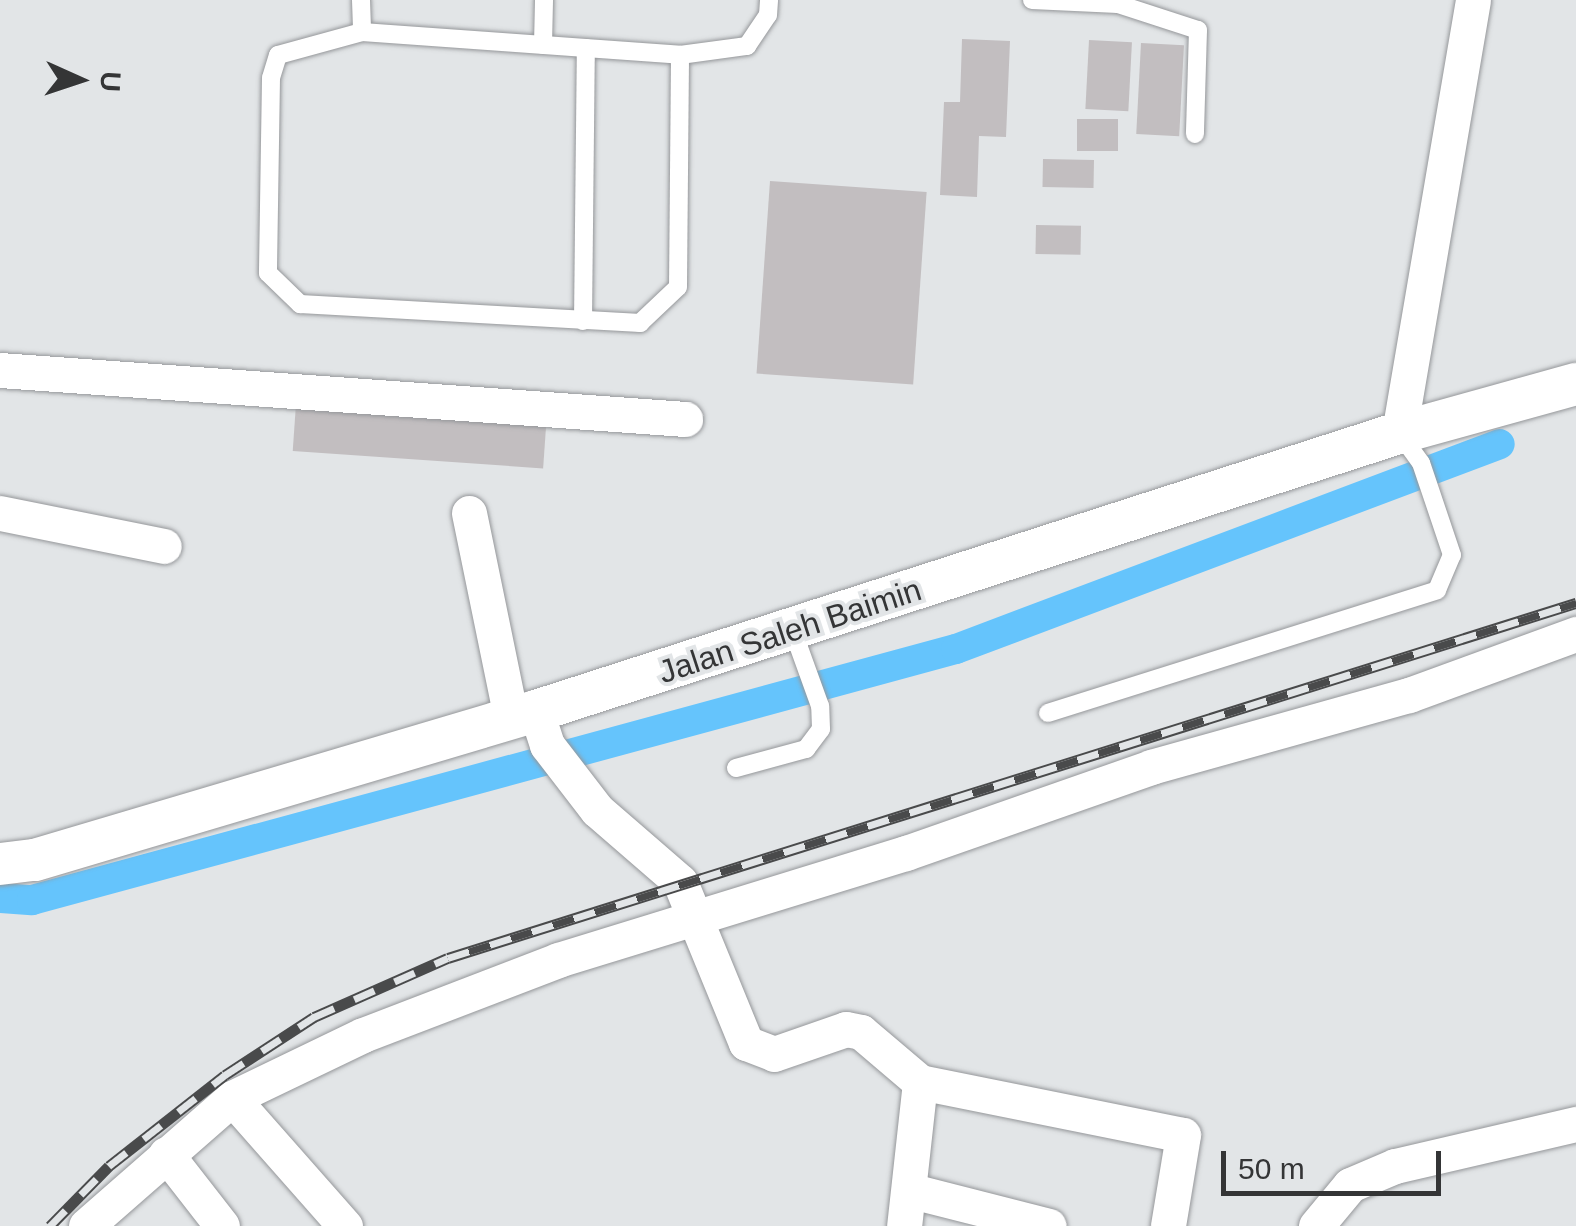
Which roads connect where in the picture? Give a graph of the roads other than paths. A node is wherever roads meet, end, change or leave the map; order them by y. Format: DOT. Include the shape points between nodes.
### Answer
graph roads {
  1 [pos="361,0"];
  2 [pos="544,0"];
  3 [pos="769,0"];
  4 [pos="1032,0"];
  5 [pos="1473,0"];
  6 [pos="1118,2"];
  7 [pos="362,32"];
  8 [pos="543,45"];
  9 [pos="586,48"];
  10 [pos="680,55"];
  11 [pos="1195,134"];
  12 [pos="583,321"];
  13 [pos="0,370"];
  14 [pos="1576,384"];
  15 [pos="685,420"];
  16 [pos="1410,448"];
  17 [pos="0,513"];
  18 [pos="469,513"];
  19 [pos="164,546"];
  20 [pos="1576,634"];
  21 [pos="798,649"];
  22 [pos="1048,713"];
  23 [pos="531,724"];
  24 [pos="736,768"];
  25 [pos="0,864"];
  26 [pos="697,919"];
  27 [pos="920,1082"];
  28 [pos="232,1098"];
  29 [pos="1576,1124"];
  30 [pos="166,1154"];
  31 [pos="912,1191"];
  32 [pos="1004,1222"];
  33 [pos="86,1226"];
  34 [pos="222,1226"];
  35 [pos="344,1226"];
  36 [pos="904,1226"];
  37 [pos="1050,1226"];
  38 [pos="1168,1226"];
  39 [pos="1316,1226"];
  1 -- 7 [label="lane"];
  2 -- 8 [label="lane"];
  3 -- 10 [label="lane" via="768,15 747,46"];
  4 -- 6 [label="lane"];
  5 -- 16 [label="street"];
  6 -- 11 [label="lane" via="1198,30"];
  7 -- 8 [label="lane"];
  7 -- 12 [label="lane" via="278,55 271,78 268,274 280,292 300,304"];
  8 -- 9 [label="lane"];
  9 -- 10 [label="lane"];
  9 -- 12 [label="lane"];
  10 -- 12 [label="lane" via="678,286 640,323"];
  13 -- 15 [label="street"];
  14 -- 16 [label="street, Jalan Saleh Baimin"];
  16 -- 21 [label="street, Jalan Saleh Baimin"];
  16 -- 22 [label="lane" via="1452,555 1444,581 1422,599"];
  17 -- 19 [label="street"];
  18 -- 23 [label="street"];
  20 -- 26 [label="street" via="1408,696 1151,768"];
  21 -- 23 [label="street, Jalan Saleh Baimin"];
  21 -- 24 [label="lane" via="820,706 821,729 806,749"];
  23 -- 25 [label="street, Jalan Saleh Baimin" via="35,860"];
  23 -- 26 [label="street" via="597,810 680,882"];
  26 -- 27 [label="street" via="746,1044 774,1054 846,1029 861,1032"];
  26 -- 28 [label="street" via="558,960 363,1034"];
  27 -- 31 [label="street"];
  27 -- 38 [label="street" via="1183,1135"];
  28 -- 30 [label="street"];
  28 -- 35 [label="street"];
  29 -- 39 [label="street" via="1395,1166 1350,1185"];
  30 -- 33 [label="street"];
  30 -- 34 [label="street"];
  31 -- 32 [label="street"];
  31 -- 36 [label="street"];
  32 -- 37 [label="street"];
}
